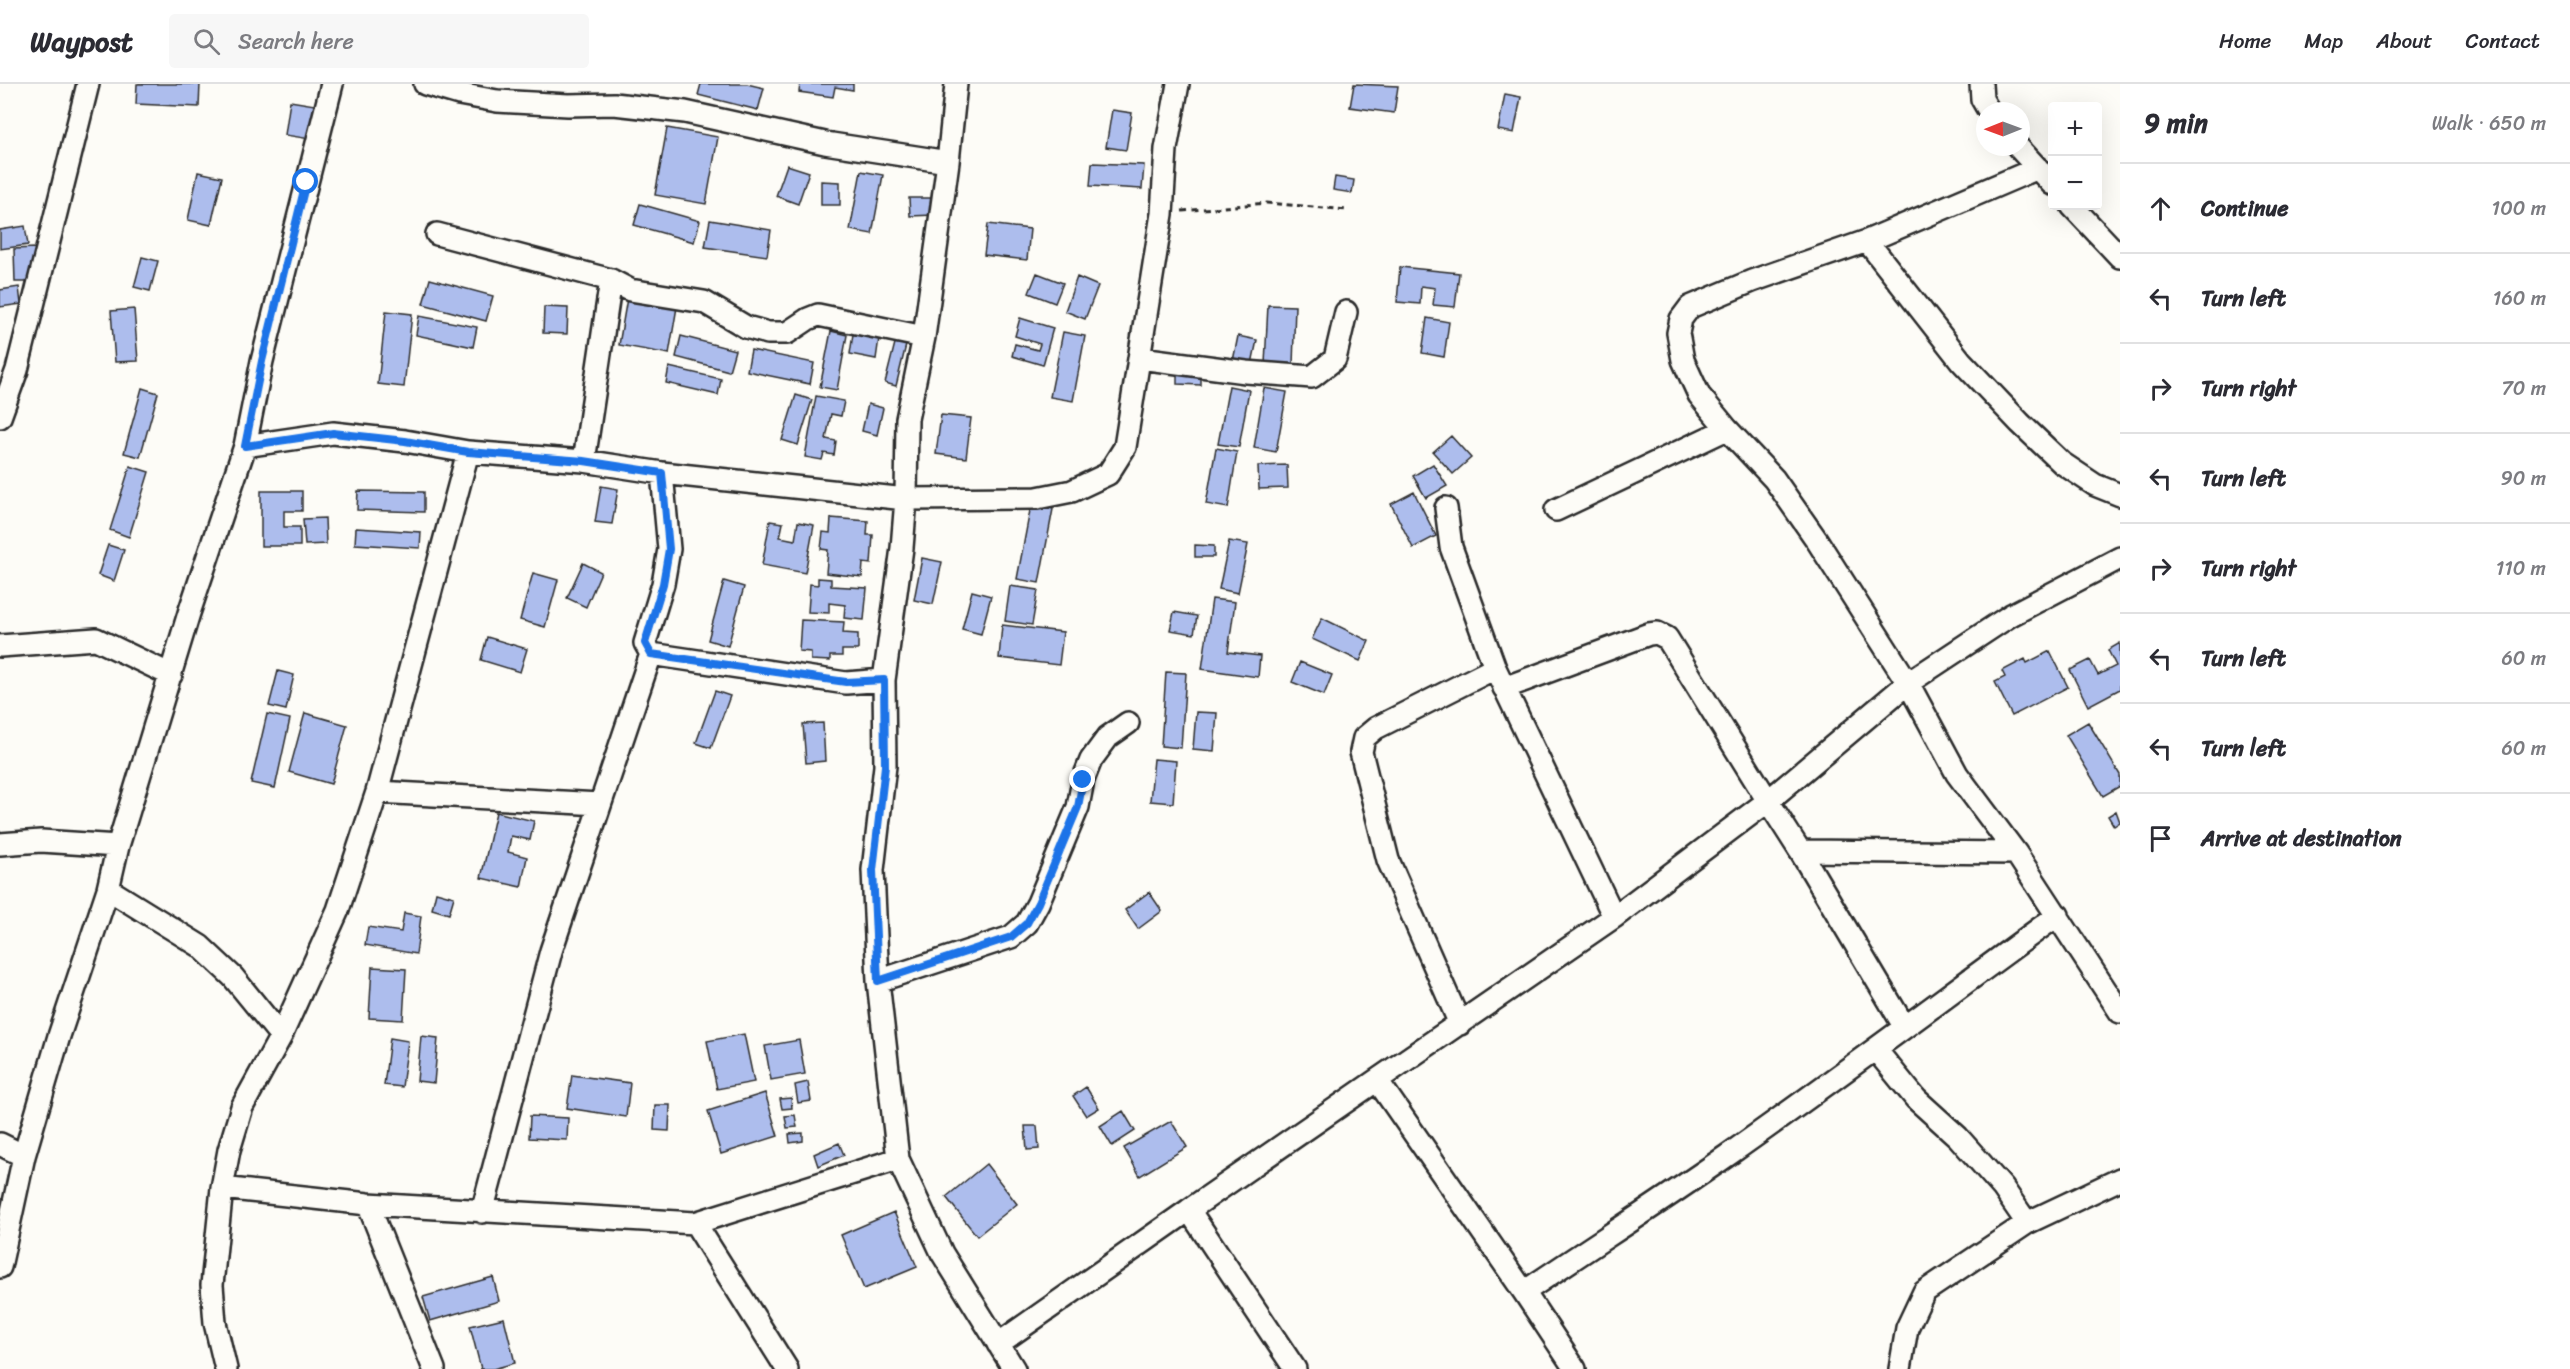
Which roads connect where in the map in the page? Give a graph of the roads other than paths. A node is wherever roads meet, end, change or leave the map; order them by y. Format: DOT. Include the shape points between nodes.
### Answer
graph roads {
  1 [pos="88,84"];
  2 [pos="332,84"];
  3 [pos="425,84"];
  4 [pos="956,84"];
  5 [pos="1178,84"];
  6 [pos="1981,84"];
  7 [pos="1984,102"];
  8 [pos="2027,156"];
  9 [pos="948,162"];
  10 [pos="2038,168"];
  11 [pos="2048,179"];
  12 [pos="2076,210"];
  13 [pos="437,234"];
  14 [pos="1867,241"];
  15 [pos="2120,257"];
  16 [pos="611,280"];
  17 [pos="1346,312"];
  18 [pos="924,338"];
  19 [pos="1140,358"];
  20 [pos="0,417"];
  21 [pos="1727,429"];
  22 [pos="245,446"];
  23 [pos="468,452"];
  24 [pos="584,461"];
  25 [pos="662,473"];
  26 [pos="2120,495"];
  27 [pos="906,499"];
  28 [pos="1446,508"];
  29 [pos="1556,510"];
  30 [pos="2120,558"];
  31 [pos="0,646"];
  32 [pos="651,654"];
  33 [pos="1495,668"];
  34 [pos="171,675"];
  35 [pos="884,680"];
  36 [pos="1908,683"];
  37 [pos="1504,688"];
  38 [pos="1128,723"];
  39 [pos="377,792"];
  40 [pos="1768,801"];
  41 [pos="600,804"];
  42 [pos="0,844"];
  43 [pos="118,846"];
  44 [pos="1800,851"];
  45 [pos="2016,853"];
  46 [pos="108,889"];
  47 [pos="2058,915"];
  48 [pos="1614,917"];
  49 [pos="878,981"];
  50 [pos="2120,1012"];
  51 [pos="1460,1024"];
  52 [pos="1904,1026"];
  53 [pos="281,1036"];
  54 [pos="1876,1050"];
  55 [pos="1377,1080"];
  56 [pos="0,1144"];
  57 [pos="24,1156"];
  58 [pos="898,1159"];
  59 [pos="2120,1179"];
  60 [pos="222,1188"];
  61 [pos="368,1204"];
  62 [pos="1190,1210"];
  63 [pos="482,1212"];
  64 [pos="695,1223"];
  65 [pos="2027,1223"];
  66 [pos="0,1267"];
  67 [pos="1524,1292"];
  68 [pos="998,1344"];
  69 [pos="226,1369"];
  70 [pos="434,1369"];
  71 [pos="787,1369"];
  72 [pos="1014,1369"];
  73 [pos="1295,1369"];
  74 [pos="1575,1369"];
  75 [pos="1900,1369"];
  1 -- 20 [label="street" via="17,370"];
  2 -- 22 [label="street" via="262,361"];
  3 -- 9 [label="street" via="497,101 614,104 685,112 825,143"];
  4 -- 9 [label="street"];
  5 -- 19 [label="street"];
  6 -- 7 [label="street"];
  8 -- 10 [label="street"];
  9 -- 18 [label="street"];
  10 -- 11 [label="street"];
  10 -- 14 [label="street"];
  12 -- 15 [label="street"];
  13 -- 16 [label="street"];
  14 -- 21 [label="street" via="1752,281 1690,307 1681,319 1678,333 1683,360 1699,395"];
  14 -- 26 [label="street" via="1961,361 2020,423 2062,463 2095,485"];
  16 -- 18 [label="street" via="630,290 704,302 746,327 768,333 787,333 818,315"];
  16 -- 24 [label="street"];
  17 -- 19 [label="street" via="1335,359 1312,377"];
  18 -- 27 [label="street" via="908,419"];
  19 -- 27 [label="street" via="1125,447 1108,474 1072,491 1037,498"];
  21 -- 29 [label="street"];
  21 -- 36 [label="street" via="1774,479"];
  22 -- 23 [label="street" via="333,433"];
  22 -- 34 [label="street"];
  23 -- 24 [label="street"];
  23 -- 39 [label="street"];
  24 -- 25 [label="street"];
  25 -- 27 [label="street"];
  25 -- 32 [label="street" via="669,549 645,643"];
  27 -- 35 [label="street"];
  28 -- 33 [label="street" via="1451,547"];
  30 -- 36 [label="street" via="2012,615"];
  31 -- 34 [label="street" via="96,639"];
  32 -- 35 [label="street" via="846,682"];
  32 -- 41 [label="street"];
  33 -- 37 [label="street"];
  33 -- 51 [label="street" via="1376,728 1364,738 1362,752 1388,860"];
  34 -- 43 [label="street"];
  35 -- 49 [label="street" via="885,766 873,870"];
  36 -- 40 [label="street"];
  36 -- 45 [label="street" via="1956,774"];
  37 -- 40 [label="street" via="1657,633 1667,638"];
  37 -- 48 [label="street"];
  38 -- 49 [label="street" via="1108,737 1091,760 1078,807 1027,923 1011,937"];
  39 -- 41 [label="street"];
  39 -- 53 [label="street" via="338,910"];
  40 -- 44 [label="street"];
  40 -- 48 [label="street"];
  41 -- 63 [label="street" via="550,951"];
  42 -- 43 [label="street" via="41,841"];
  43 -- 46 [label="street"];
  44 -- 45 [label="street"];
  44 -- 52 [label="street"];
  45 -- 47 [label="street"];
  46 -- 53 [label="street" via="200,946 233,977"];
  46 -- 57 [label="street"];
  47 -- 50 [label="street"];
  47 -- 52 [label="street"];
  48 -- 51 [label="street"];
  49 -- 58 [label="street"];
  51 -- 55 [label="street"];
  52 -- 54 [label="street"];
  53 -- 60 [label="street" via="242,1107"];
  54 -- 65 [label="street" via="1916,1099 2003,1188"];
  54 -- 67 [label="street" via="1726,1157"];
  55 -- 62 [label="street"];
  55 -- 67 [label="street"];
  56 -- 57 [label="street"];
  57 -- 66 [label="street"];
  58 -- 64 [label="street"];
  58 -- 68 [label="street" via="942,1253"];
  59 -- 65 [label="street"];
  60 -- 61 [label="street"];
  60 -- 69 [label="street" via="212,1286"];
  61 -- 63 [label="street"];
  61 -- 70 [label="street"];
  62 -- 68 [label="street"];
  62 -- 73 [label="street"];
  63 -- 64 [label="street"];
  64 -- 71 [label="street"];
  65 -- 75 [label="street" via="1924,1292 1907,1328"];
  67 -- 74 [label="street"];
  68 -- 72 [label="street"];
}
